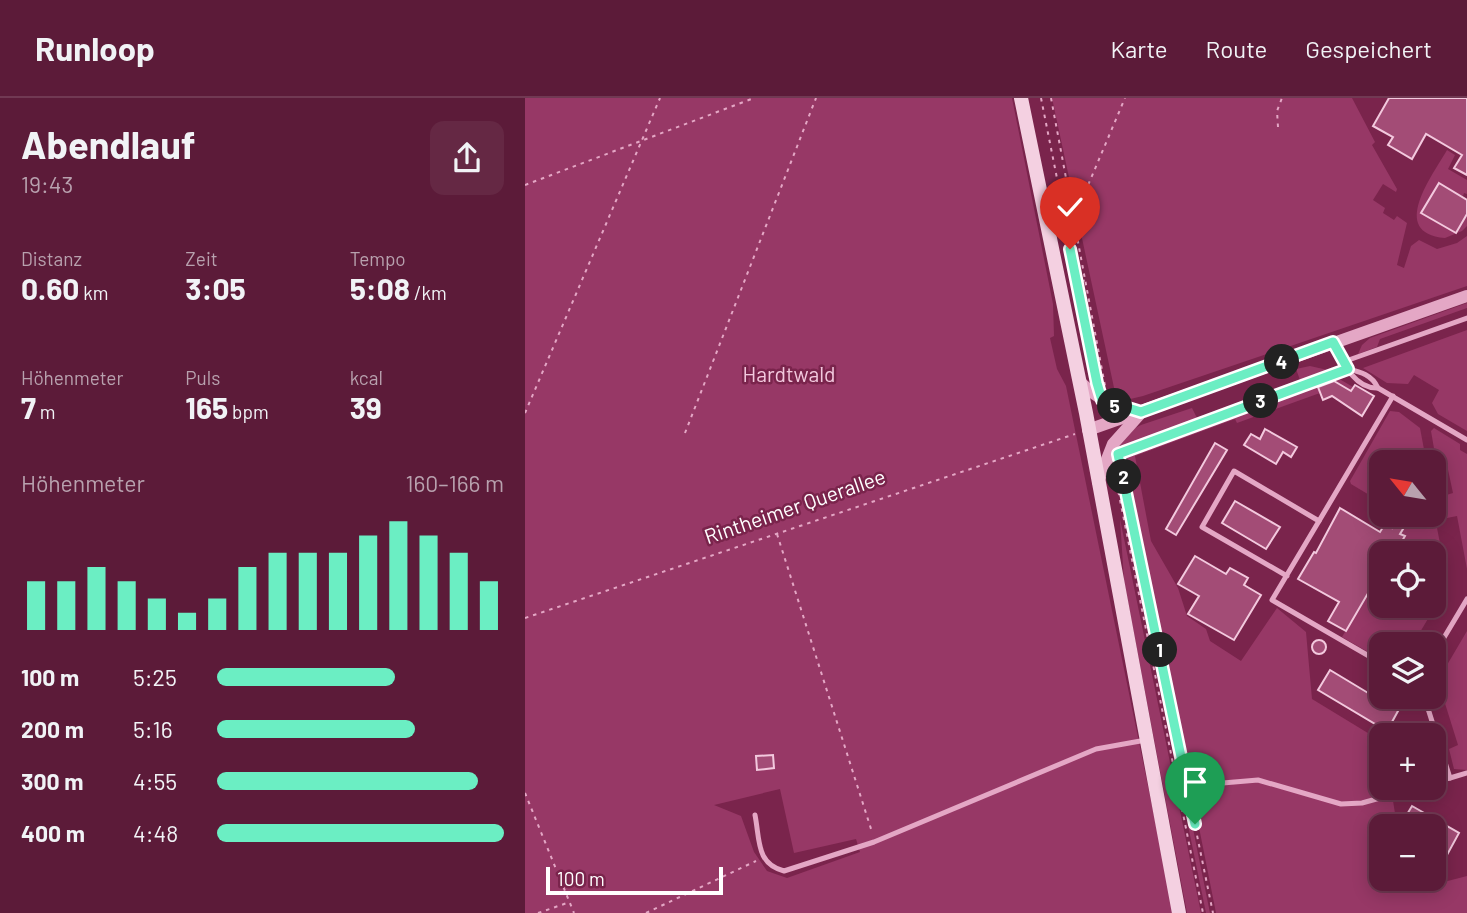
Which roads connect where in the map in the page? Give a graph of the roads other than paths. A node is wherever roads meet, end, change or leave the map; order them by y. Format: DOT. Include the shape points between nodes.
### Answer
graph roads {
  1 [pos="1021,98"];
  2 [pos="1467,296"];
  3 [pos="1467,318"];
  4 [pos="1333,342"];
  5 [pos="1343,362"];
  6 [pos="1348,369"];
  7 [pos="1079,381"];
  8 [pos="1378,388"];
  9 [pos="1392,396"];
  10 [pos="1141,412"];
  11 [pos="1083,431"];
  12 [pos="1467,440"];
  13 [pos="1097,482"];
  14 [pos="1319,521"];
  15 [pos="1287,576"];
  16 [pos="1467,599"];
  17 [pos="1446,634"];
  18 [pos="1369,656"];
  19 [pos="1428,709"];
  20 [pos="1146,740"];
  21 [pos="1467,774"];
  22 [pos="1450,778"];
  23 [pos="1446,779"];
  24 [pos="1199,785"];
  25 [pos="1373,800"];
  26 [pos="755,815"];
  27 [pos="1179,913"];
  1 -- 7 [label="main road"];
  2 -- 4 [label="street"];
  3 -- 5 [label="lane"];
  4 -- 5 [label="lane"];
  4 -- 10 [label="street"];
  5 -- 6 [label="lane"];
  6 -- 8 [label="lane" via="1356,380"];
  6 -- 8 [label="lane" via="1374,379"];
  7 -- 10 [label="street" via="1102,400"];
  7 -- 11 [label="main road"];
  8 -- 9 [label="lane"];
  9 -- 12 [label="lane"];
  9 -- 14 [label="lane"];
  10 -- 11 [label="street"];
  10 -- 13 [label="street" via="1113,444"];
  11 -- 13 [label="main road"];
  13 -- 20 [label="main road"];
  14 -- 15 [label="lane"];
  14 -- 15 [label="lane" via="1234,471 1202,527"];
  15 -- 18 [label="lane" via="1272,600"];
  16 -- 17 [label="lane"];
  19 -- 22 [label="lane"];
  20 -- 26 [label="lane" via="1096,749 874,842 785,871 771,868 763,857"];
  20 -- 27 [label="main road"];
  21 -- 22 [label="lane"];
  22 -- 23 [label="lane"];
  24 -- 25 [label="lane" via="1258,780 1342,804"];
}
